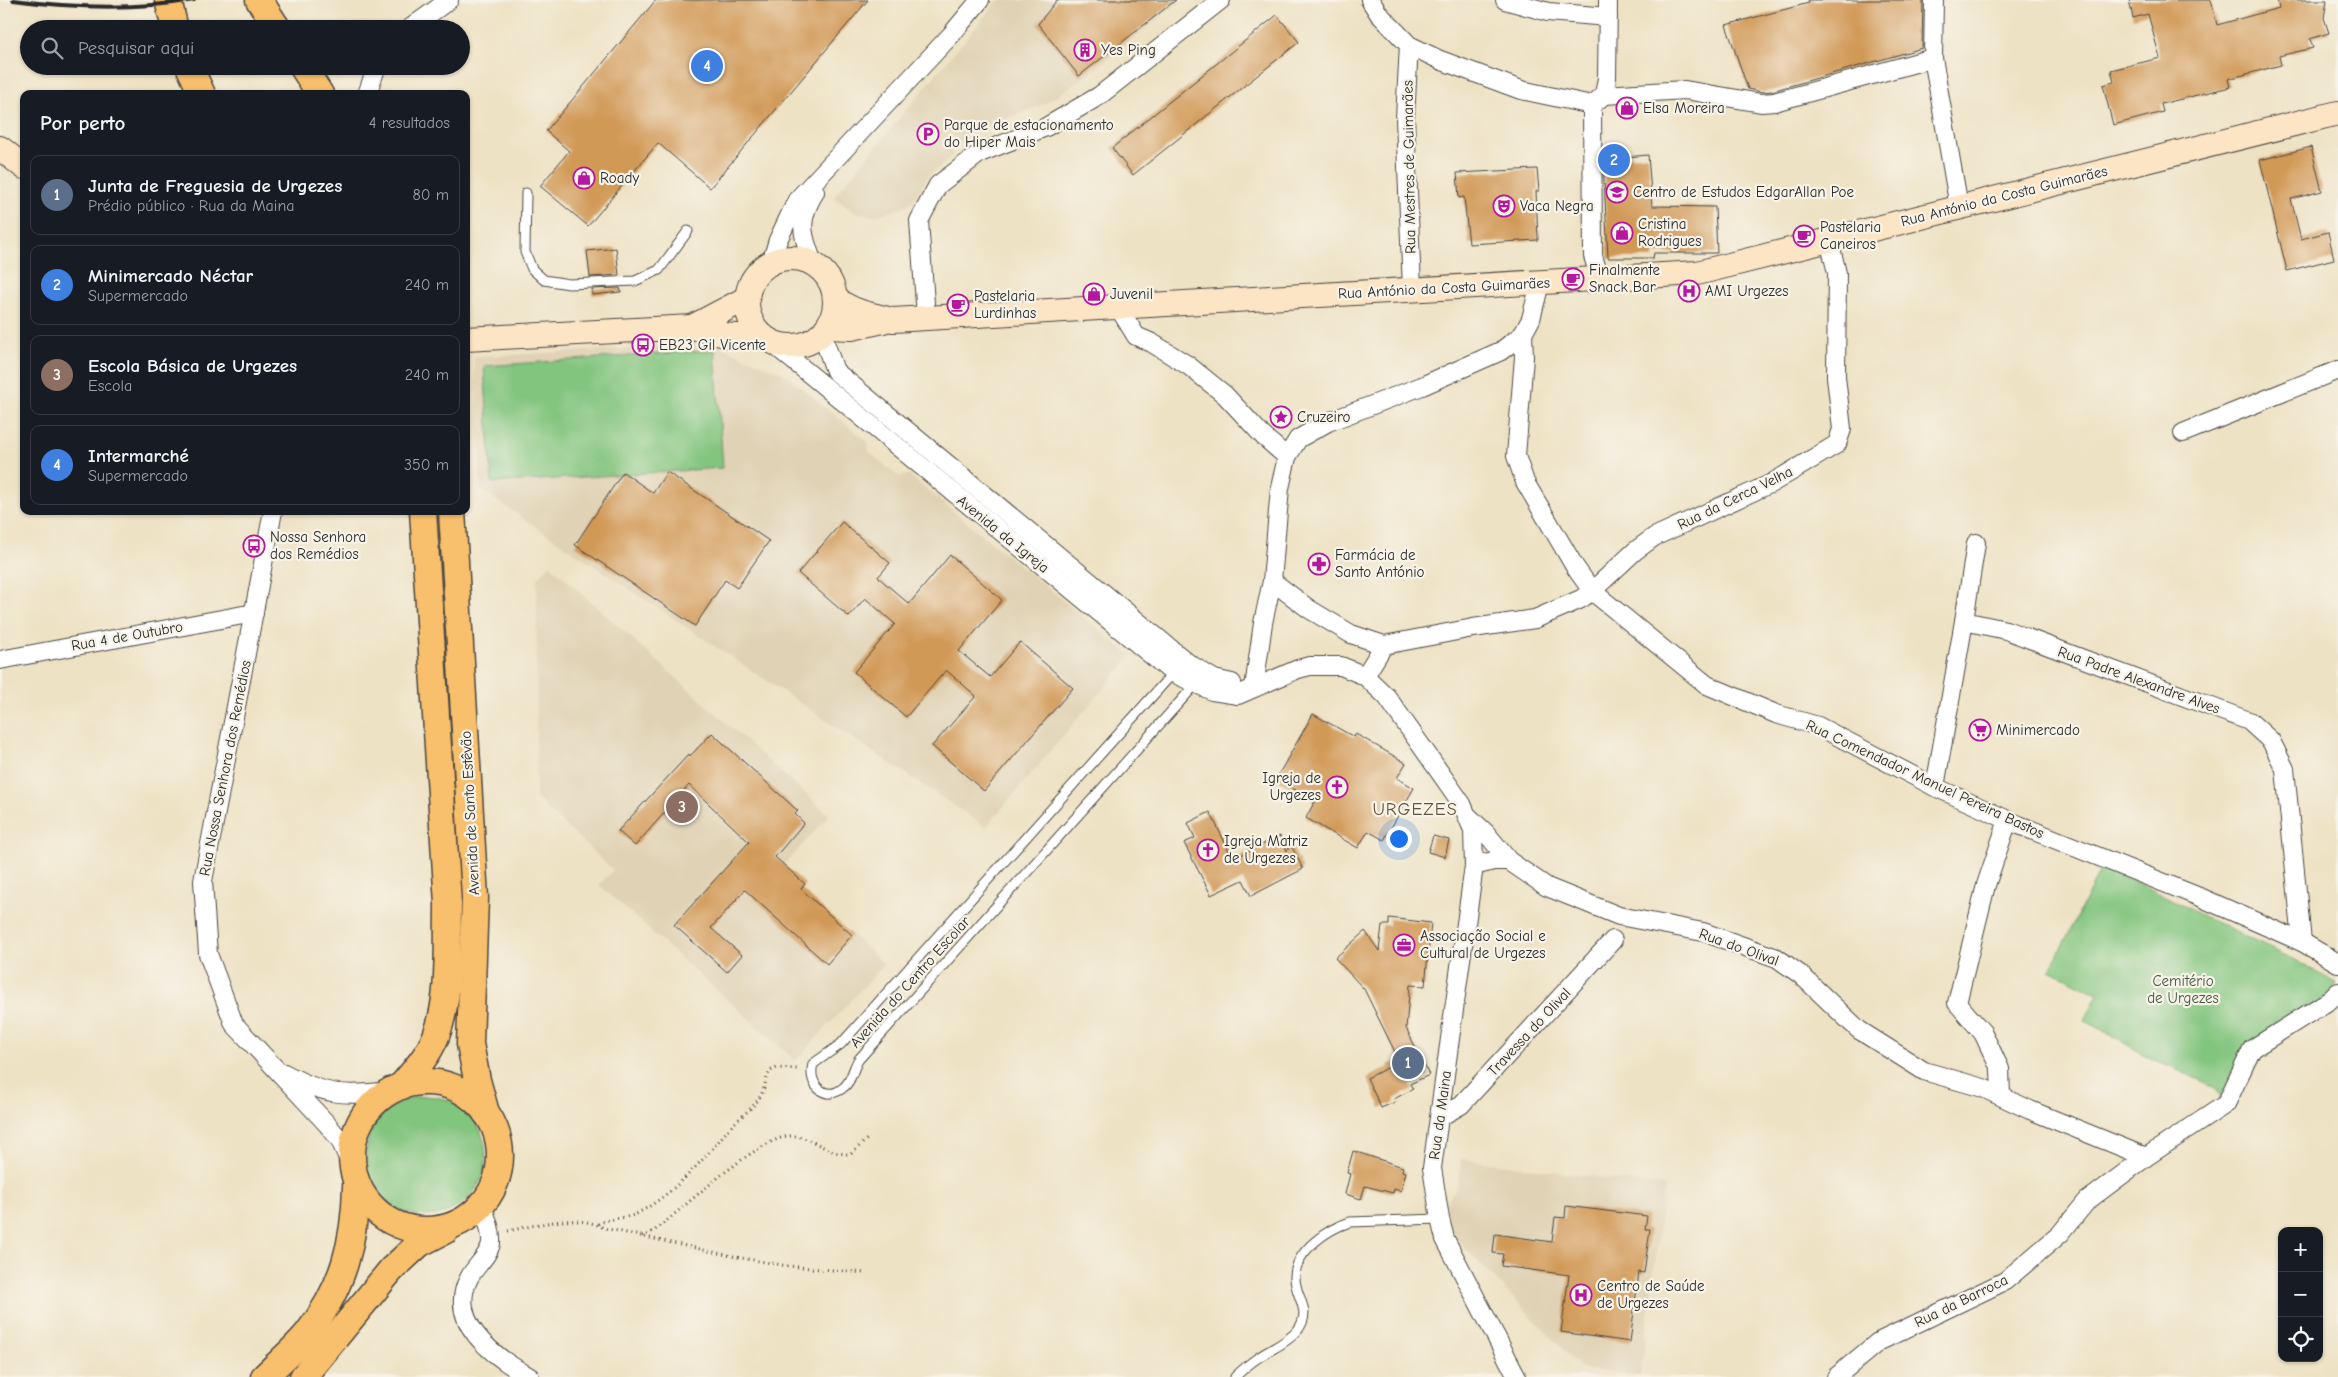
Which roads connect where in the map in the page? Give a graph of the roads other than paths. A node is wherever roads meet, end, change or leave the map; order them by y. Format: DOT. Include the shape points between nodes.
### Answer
graph roads {
  1 [pos="168,0"];
  2 [pos="259,0"];
  3 [pos="449,0"];
  4 [pos="980,0"];
  5 [pos="1221,0"];
  6 [pos="1370,0"];
  7 [pos="1505,0"];
  8 [pos="1934,0"];
  9 [pos="1608,9"];
  10 [pos="173,20"];
  11 [pos="273,20"];
  12 [pos="421,20"];
  13 [pos="1409,45"];
  14 [pos="1933,58"];
  15 [pos="193,75"];
  16 [pos="308,75"];
  17 [pos="373,75"];
  18 [pos="200,90"];
  19 [pos="317,90"];
  20 [pos="367,90"];
  21 [pos="1598,100"];
  22 [pos="2338,113"];
  23 [pos="0,148"];
  24 [pos="20,164"];
  25 [pos="832,164"];
  26 [pos="526,193"];
  27 [pos="1959,207"];
  28 [pos="688,231"];
  29 [pos="1829,240"];
  30 [pos="771,263"];
  31 [pos="814,265"];
  32 [pos="1600,279"];
  33 [pos="1540,283"];
  34 [pos="1412,289"];
  35 [pos="747,298"];
  36 [pos="835,298"];
  37 [pos="1117,305"];
  38 [pos="926,317"];
  39 [pos="892,320"];
  40 [pos="692,327"];
  41 [pos="824,330"];
  42 [pos="1522,334"];
  43 [pos="763,336"];
  44 [pos="470,338"];
  45 [pos="2338,370"];
  46 [pos="2183,433"];
  47 [pos="1287,457"];
  48 [pos="272,515"];
  49 [pos="423,515"];
  50 [pos="452,515"];
  51 [pos="1976,543"];
  52 [pos="1272,581"];
  53 [pos="1592,591"];
  54 [pos="254,613"];
  55 [pos="1964,621"];
  56 [pos="1384,645"];
  57 [pos="0,660"];
  58 [pos="1325,665"];
  59 [pos="1173,673"];
  60 [pos="1366,676"];
  61 [pos="1195,685"];
  62 [pos="1254,688"];
  63 [pos="1935,787"];
  64 [pos="1469,816"];
  65 [pos="2008,820"];
  66 [pos="1509,861"];
  67 [pos="1474,866"];
  68 [pos="1613,940"];
  69 [pos="2302,942"];
  70 [pos="2338,963"];
  71 [pos="2338,992"];
  72 [pos="272,1067"];
  73 [pos="396,1088"];
  74 [pos="2001,1096"];
  75 [pos="486,1112"];
  76 [pos="1440,1117"];
  77 [pos="2146,1157"];
  78 [pos="354,1177"];
  79 [pos="482,1206"];
  80 [pos="1440,1219"];
  81 [pos="456,1224"];
  82 [pos="264,1377"];
  83 [pos="303,1377"];
  84 [pos="530,1377"];
  85 [pos="1235,1377"];
  86 [pos="1517,1377"];
  87 [pos="1836,1377"];
  1 -- 10 [label="main road"];
  2 -- 11 [label="main road"];
  3 -- 12 [label="street"];
  4 -- 25 [label="street"];
  5 -- 38 [label="street" via="1099,96 1046,127 980,153 938,185 919,220"];
  6 -- 13 [label="street"];
  7 -- 9 [label="street" via="1548,12"];
  8 -- 14 [label="street"];
  9 -- 21 [label="street" via="1607,78"];
  13 -- 21 [label="street" via="1520,90"];
  13 -- 34 [label="street, Rua Mestres de Guimarães" via="1406,118"];
  14 -- 21 [label="street" via="1774,102 1761,103 1685,90"];
  14 -- 27 [label="street"];
  15 -- 18 [label="main road"];
  16 -- 19 [label="main road"];
  17 -- 20 [label="street"];
  21 -- 32 [label="street" via="1593,256"];
  22 -- 27 [label="main road, Rua António da Costa Guimarães"];
  23 -- 24 [label="main road"];
  25 -- 30 [label="street" via="798,200 778,240"];
  25 -- 31 [label="street" via="807,206 803,221 804,238"];
  26 -- 28 [label="lane" via="525,252 532,269 544,280 569,284 635,280 660,270"];
  27 -- 29 [label="main road, Rua António da Costa Guimarães"];
  29 -- 32 [label="main road, Rua António da Costa Guimarães" via="1696,273"];
  29 -- 53 [label="street, Rua da Cerca Velha" via="1837,273 1836,377 1842,429 1837,444 1772,483 1654,537"];
  30 -- 31 [label="main road" via="793,258"];
  30 -- 35 [label="main road" via="759,271"];
  31 -- 36 [label="main road" via="832,285"];
  32 -- 33 [label="main road, Rua António da Costa Guimarães"];
  33 -- 34 [label="main road, Rua António da Costa Guimarães"];
  33 -- 42 [label="street" via="1531,319"];
  34 -- 37 [label="main road, Rua António da Costa Guimarães"];
  35 -- 40 [label="main road"];
  35 -- 43 [label="main road" via="752,323"];
  36 -- 39 [label="main road, Rua António da Costa Guimarães" via="859,313"];
  36 -- 41 [label="main road" via="833,314"];
  37 -- 38 [label="main road, Rua António da Costa Guimarães"];
  37 -- 47 [label="street" via="1136,336 1189,366 1225,395"];
  38 -- 39 [label="main road, Rua António da Costa Guimarães"];
  39 -- 41 [label="main road"];
  40 -- 43 [label="main road" via="728,337"];
  40 -- 44 [label="main road"];
  41 -- 43 [label="main road" via="810,342 795,346 780,345"];
  41 -- 62 [label="street, Avenida da Igreja" via="835,371 1188,663 1214,680"];
  42 -- 47 [label="street" via="1501,351 1328,422 1298,438"];
  42 -- 53 [label="street, Rua Comendador Manuel Pereira Bastos" via="1524,357 1516,456 1525,482"];
  43 -- 59 [label="street, Avenida da Igreja"];
  45 -- 46 [label="street"];
  47 -- 52 [label="street" via="1280,488"];
  48 -- 54 [label="street, Rua Nossa Senhora dos Remédios"];
  49 -- 73 [label="main road, Avenida de Santo Estêvão" via="447,940 443,1004 436,1036 428,1053"];
  50 -- 75 [label="main road, Avenida de Santo Estêvão" via="475,898 470,1044"];
  51 -- 55 [label="street"];
  52 -- 56 [label="street" via="1309,609 1351,634"];
  52 -- 62 [label="street"];
  53 -- 56 [label="street" via="1535,620"];
  53 -- 63 [label="street, Rua Comendador Manuel Pereira Bastos" via="1707,685 1776,714 1818,726"];
  54 -- 57 [label="street, Rua 4 de Outubro"];
  54 -- 72 [label="street, Rua Nossa Senhora dos Remédios" via="203,882 208,954 234,1024"];
  55 -- 63 [label="street"];
  55 -- 69 [label="street, Rua Padre Alexandre Alves" via="2006,630 2250,721 2271,741 2285,769"];
  56 -- 60 [label="street"];
  58 -- 60 [label="street, Rua da Maina" via="1341,666"];
  58 -- 62 [label="street, Avenida da Igreja" via="1298,669"];
  59 -- 61 [label="street, Avenida da Igreja"];
  59 -- 61 [label="lane, Avenida do Centro Escolar" via="841,1044 818,1058 811,1071 814,1085 832,1092 846,1086 859,1059"];
  60 -- 64 [label="street, Rua da Maina" via="1399,713"];
  61 -- 62 [label="street, Avenida da Igreja" via="1238,696"];
  63 -- 65 [label="street, Rua Comendador Manuel Pereira Bastos"];
  64 -- 66 [label="street, Rua do Olival"];
  64 -- 67 [label="street, Rua da Maina" via="1473,830"];
  65 -- 69 [label="street, Rua Comendador Manuel Pereira Bastos"];
  65 -- 74 [label="street" via="1986,885 1957,1003 1983,1033 2000,1069"];
  66 -- 67 [label="street"];
  66 -- 74 [label="street, Rua do Olival" via="1547,887 1619,916 1702,932 1778,958 1860,1030 1924,1071"];
  67 -- 76 [label="street, Rua da Maina"];
  68 -- 76 [label="street, Travessa do Olival" via="1461,1105"];
  69 -- 70 [label="street, Rua Comendador Manuel Pereira Bastos"];
  71 -- 77 [label="street, Rua da Barroca" via="2252,1049 2226,1104"];
  72 -- 73 [label="street, Rua Nossa Senhora dos Remédios" via="302,1083 332,1093 360,1095"];
  72 -- 78 [label="street, Rua Nossa Senhora dos Remédios" via="340,1140"];
  73 -- 75 [label="main road" via="426,1081 443,1083 467,1094"];
  73 -- 78 [label="main road" via="371,1105 359,1124 352,1145"];
  74 -- 77 [label="street, Rua do Olival"];
  75 -- 79 [label="main road" via="494,1125 500,1153 496,1181"];
  76 -- 80 [label="street, Rua da Maina" via="1432,1168"];
  77 -- 87 [label="street, Rua da Barroca" via="2087,1201 2060,1234 2005,1281 1878,1342"];
  78 -- 81 [label="main road" via="368,1203 393,1223 425,1231 441,1230"];
  78 -- 82 [label="main road" via="356,1208 349,1255 339,1283 307,1335"];
  79 -- 81 [label="main road"];
  79 -- 84 [label="street" via="490,1244 465,1286 465,1318 478,1338"];
  80 -- 85 [label="lane" via="1350,1222 1339,1225 1317,1240 1297,1267 1295,1277 1304,1312 1297,1331"];
  80 -- 86 [label="street, Rua da Maina" via="1445,1239"];
  81 -- 83 [label="main road" via="405,1255"];
}
